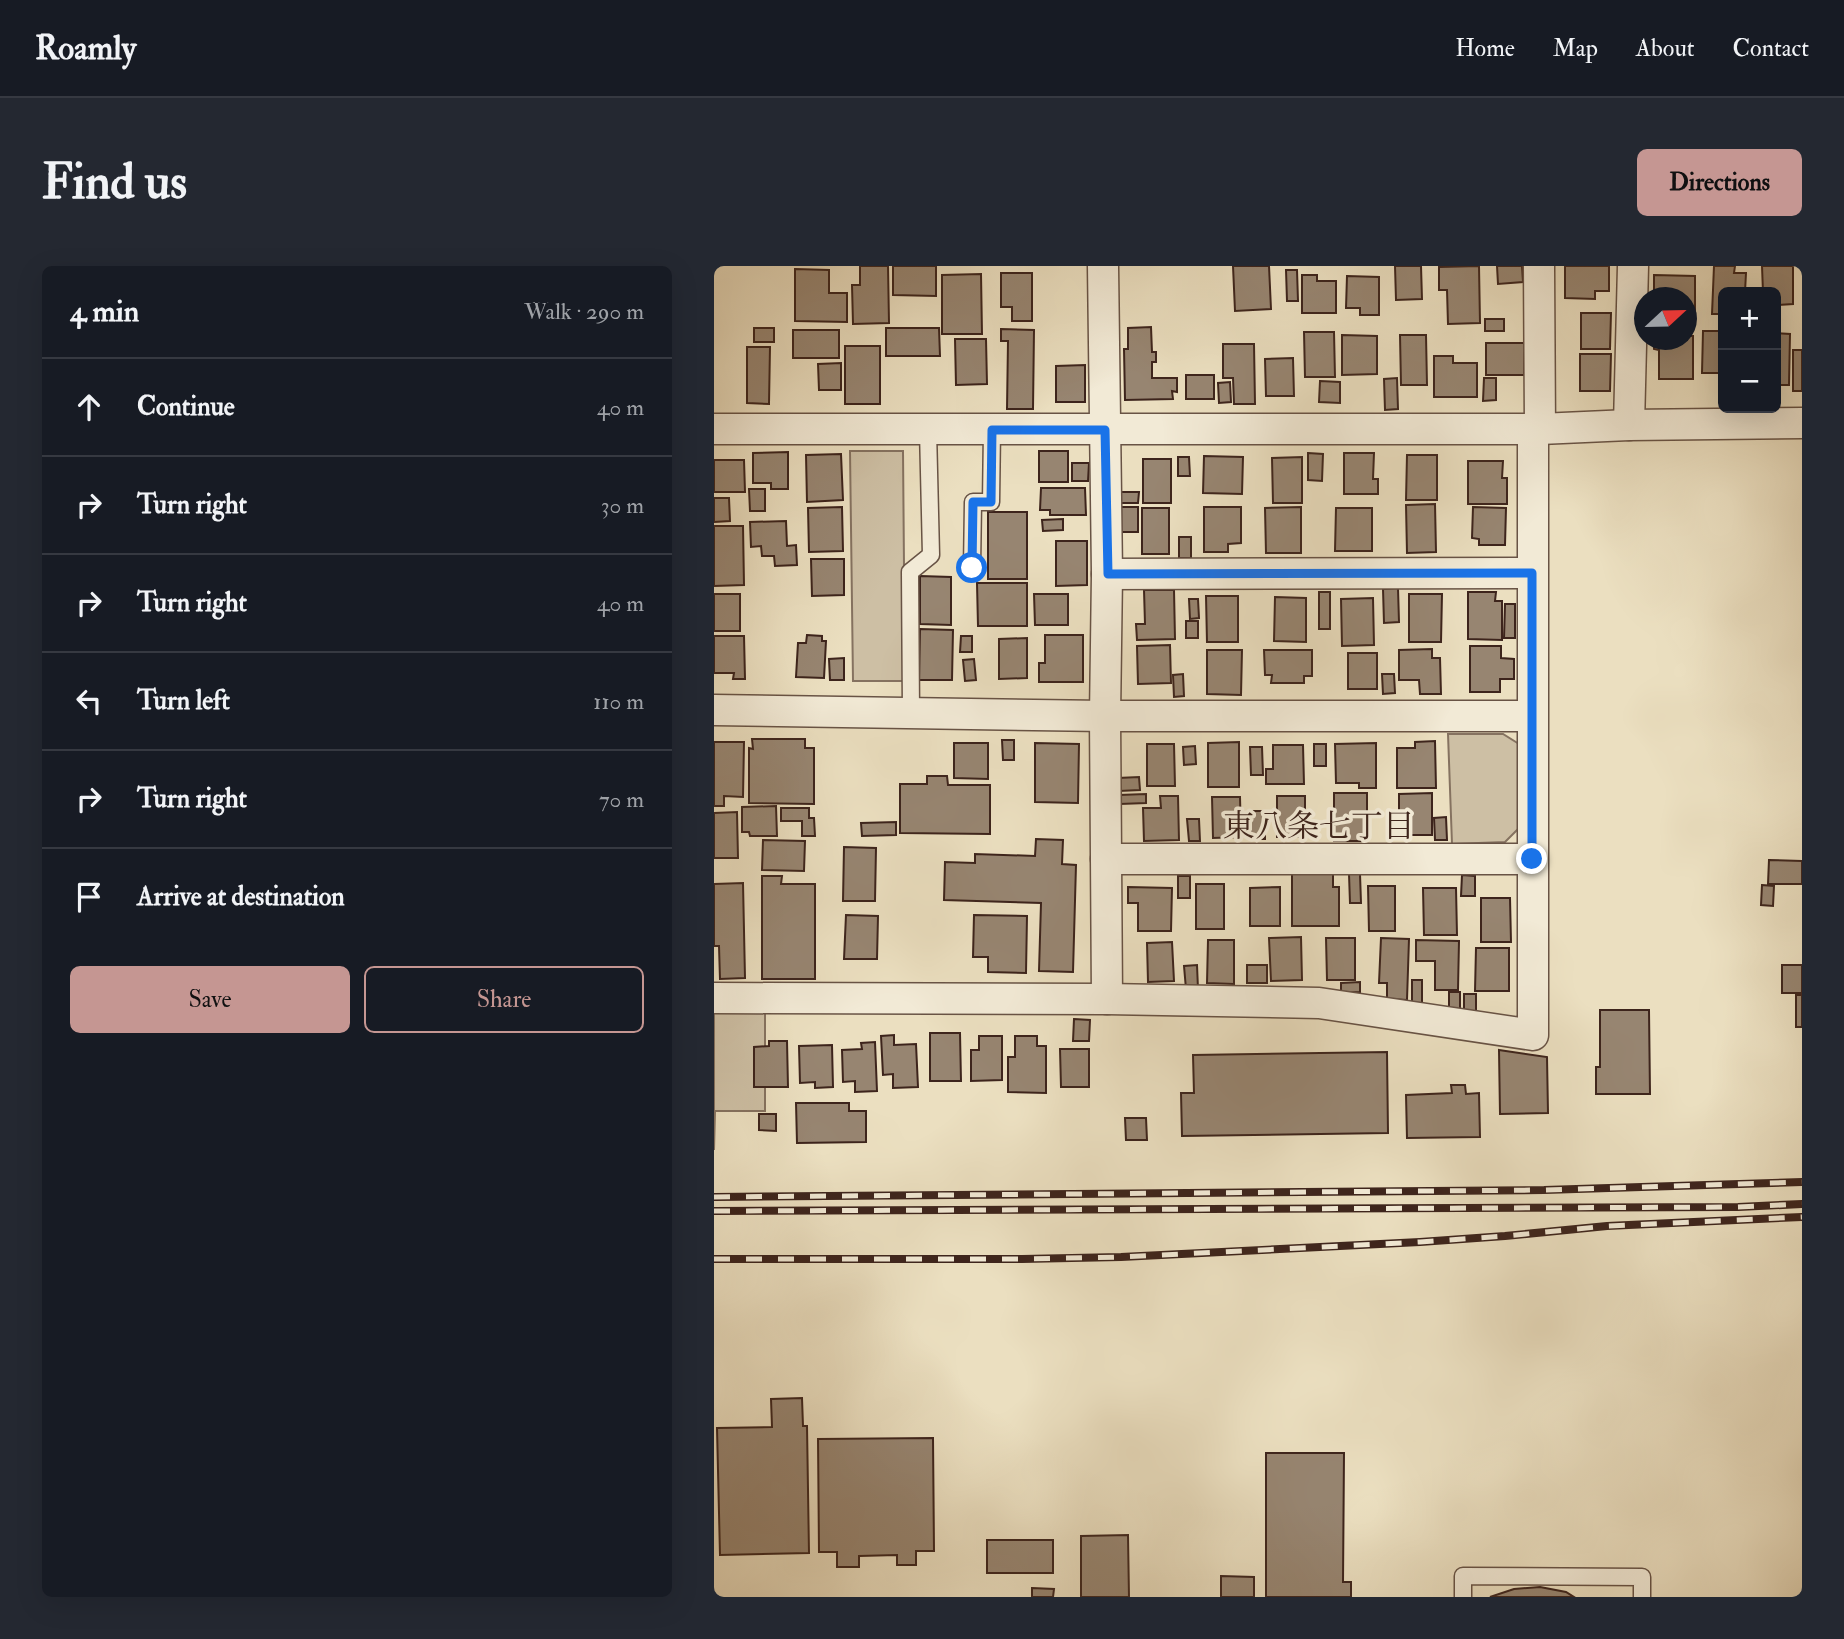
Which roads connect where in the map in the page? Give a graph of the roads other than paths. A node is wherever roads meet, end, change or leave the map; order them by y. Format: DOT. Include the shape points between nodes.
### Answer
graph roads {
  1 [pos="1103,266"];
  2 [pos="1539,266"];
  3 [pos="1633,266"];
  4 [pos="1802,423"];
  5 [pos="1629,425"];
  6 [pos="714,429"];
  7 [pos="1536,429"];
  8 [pos="928,430"];
  9 [pos="992,430"];
  10 [pos="1105,430"];
  11 [pos="972,568"];
  12 [pos="1532,573"];
  13 [pos="1108,574"];
  14 [pos="714,710"];
  15 [pos="911,713"];
  16 [pos="1105,716"];
  17 [pos="1532,716"];
  18 [pos="1106,859"];
  19 [pos="1532,859"];
  20 [pos="714,998"];
  21 [pos="1107,999"];
  22 [pos="1463,1597"];
  23 [pos="1642,1597"];
  1 -- 10 [label="street"];
  2 -- 7 [label="street"];
  3 -- 5 [label="street"];
  4 -- 5 [label="street"];
  5 -- 7 [label="street"];
  6 -- 8 [label="street"];
  7 -- 10 [label="street"];
  7 -- 12 [label="street"];
  8 -- 9 [label="street"];
  8 -- 15 [label="lane" via="931,555 910,572"];
  9 -- 10 [label="street"];
  9 -- 11 [label="lane" via="991,502 973,502"];
  10 -- 13 [label="street"];
  12 -- 13 [label="street"];
  12 -- 17 [label="street"];
  13 -- 16 [label="street"];
  14 -- 15 [label="street"];
  15 -- 16 [label="street"];
  16 -- 17 [label="street"];
  16 -- 18 [label="street"];
  17 -- 19 [label="street"];
  18 -- 19 [label="street"];
  18 -- 21 [label="street"];
  19 -- 21 [label="street" via="1533,1035 1319,1003"];
  20 -- 21 [label="street"];
  22 -- 23 [label="lane" via="1463,1576 1642,1577"];
}
